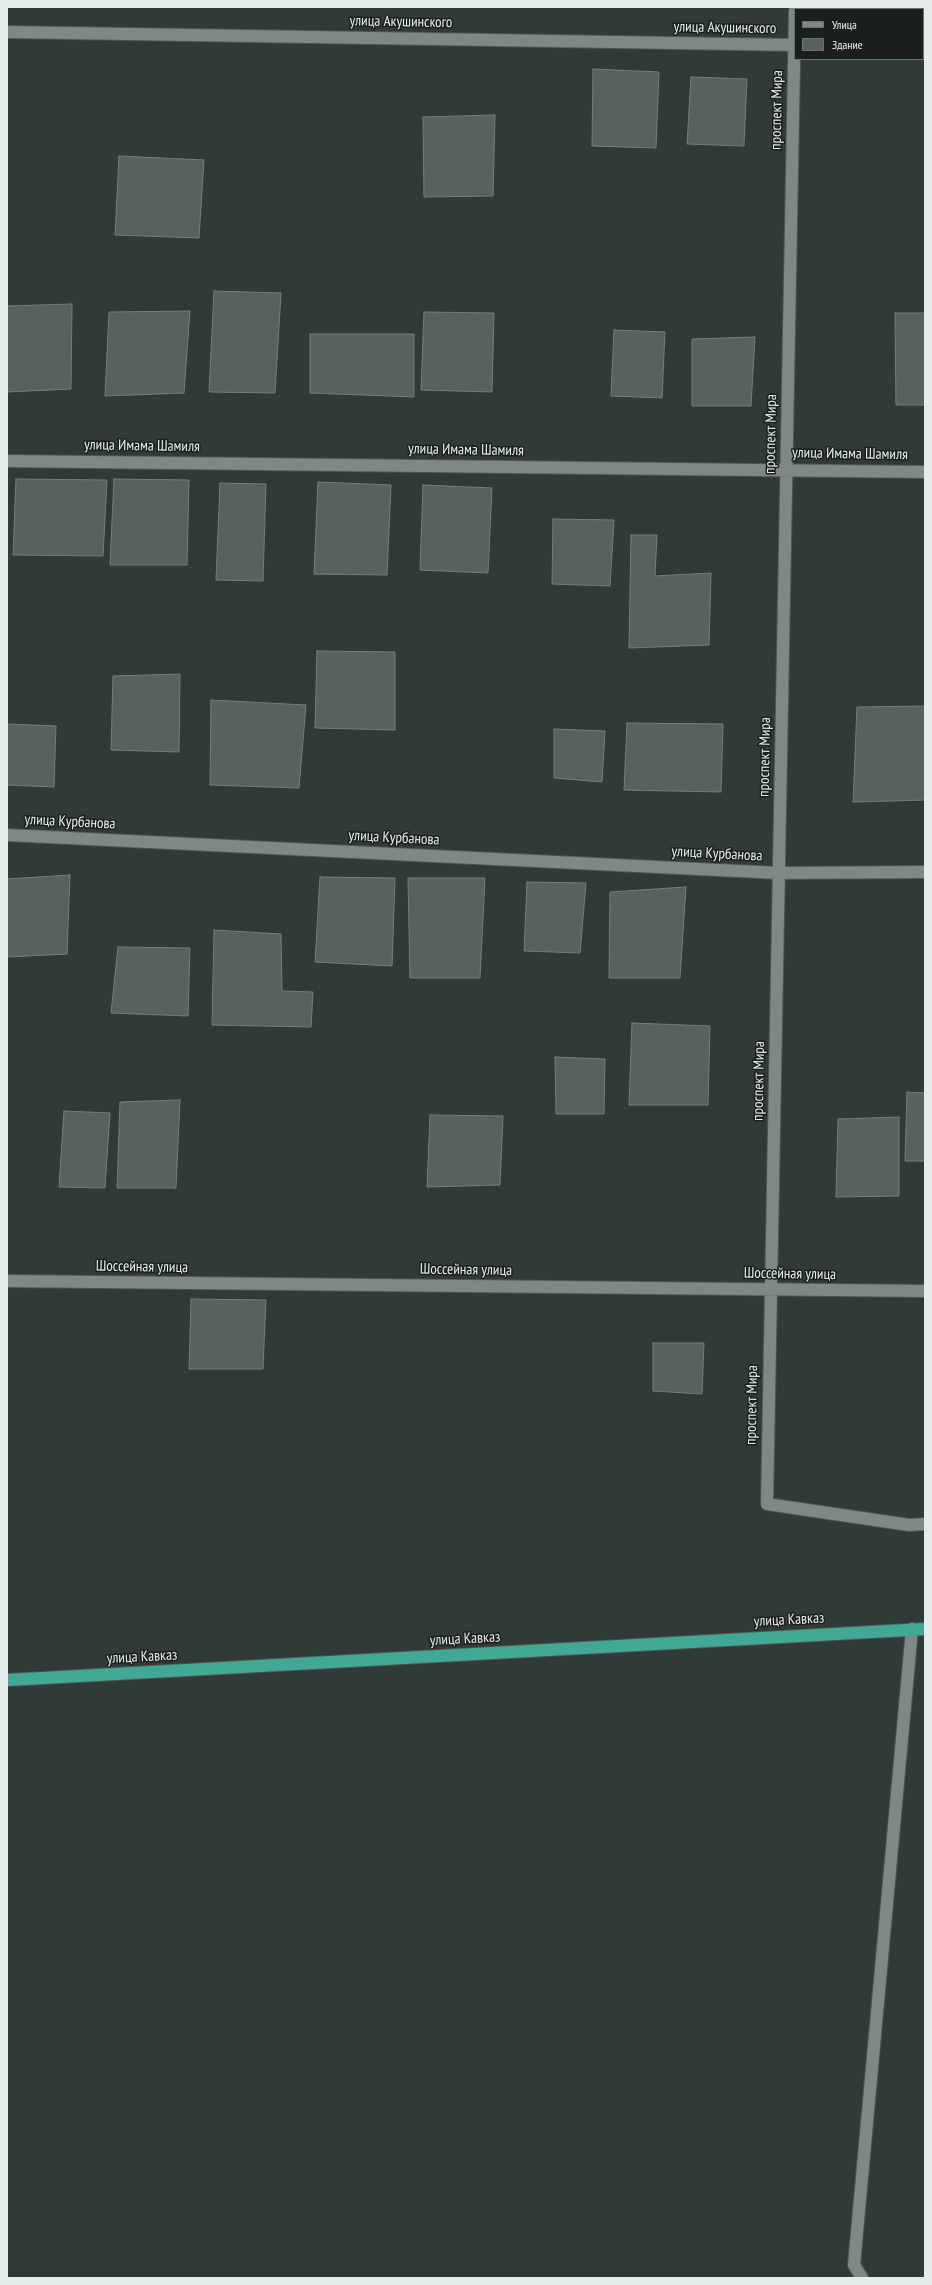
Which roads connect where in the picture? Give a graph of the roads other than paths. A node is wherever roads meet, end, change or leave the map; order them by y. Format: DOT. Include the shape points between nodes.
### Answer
graph roads {
  1 [pos="7,32"];
  2 [pos="794,45"];
  3 [pos="795,60"];
  4 [pos="7,461"];
  5 [pos="786,469"];
  6 [pos="925,472"];
  7 [pos="7,835"];
  8 [pos="925,872"];
  9 [pos="779,873"];
  10 [pos="7,1281"];
  11 [pos="771,1289"];
  12 [pos="925,1291"];
  13 [pos="925,1524"];
  14 [pos="912,1629"];
  15 [pos="925,1629"];
  16 [pos="7,1680"];
  17 [pos="862,2278"];
  1 -- 2 [label="street, улица Акушинского"];
  3 -- 5 [label="street, проспект Мира"];
  4 -- 5 [label="street, улица Имама Шамиля"];
  5 -- 6 [label="street, улица Имама Шамиля"];
  5 -- 9 [label="street, проспект Мира"];
  7 -- 9 [label="street, улица Курбанова"];
  8 -- 9 [label="street, улица Курбанова"];
  9 -- 11 [label="street, проспект Мира"];
  10 -- 11 [label="street, Шоссейная улица"];
  11 -- 12 [label="street, Шоссейная улица"];
  11 -- 13 [label="street, проспект Мира" via="766,1504 909,1525"];
  14 -- 15 [label="highway, улица Кавказ"];
  14 -- 16 [label="highway, улица Кавказ"];
  14 -- 17 [label="street" via="854,2265"];
}
